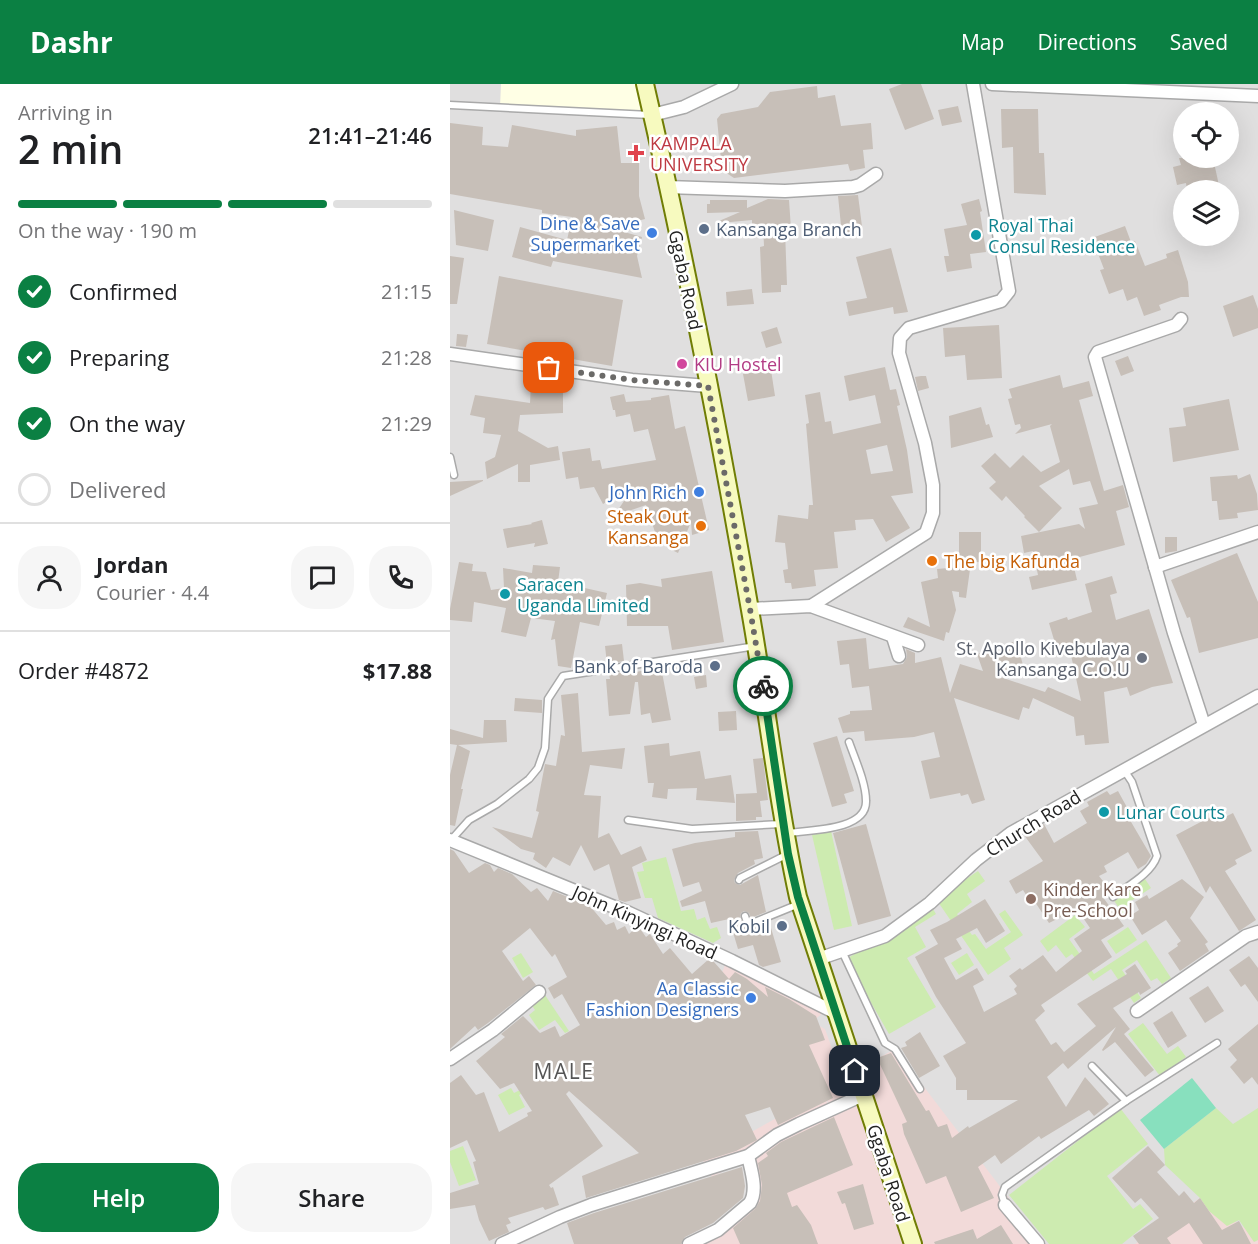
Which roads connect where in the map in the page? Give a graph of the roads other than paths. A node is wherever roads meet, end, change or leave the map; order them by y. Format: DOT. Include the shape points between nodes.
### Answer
graph roads {
  1 [pos="645,84"];
  2 [pos="732,84"];
  3 [pos="973,84"];
  4 [pos="992,84"];
  5 [pos="1041,86"];
  6 [pos="1258,96"];
  7 [pos="450,105"];
  8 [pos="652,115"];
  9 [pos="876,174"];
  10 [pos="667,187"];
  11 [pos="1180,319"];
  12 [pos="450,354"];
  13 [pos="708,386"];
  14 [pos="450,457"];
  15 [pos="454,474"];
  16 [pos="1258,532"];
  17 [pos="1155,567"];
  18 [pos="811,606"];
  19 [pos="750,609"];
  20 [pos="894,637"];
  21 [pos="918,645"];
  22 [pos="756,646"];
  23 [pos="899,656"];
  24 [pos="1258,696"];
  25 [pos="1204,724"];
  26 [pos="849,742"];
  27 [pos="1124,769"];
  28 [pos="628,820"];
  29 [pos="786,828"];
  30 [pos="450,840"];
  31 [pos="788,854"];
  32 [pos="739,880"];
  33 [pos="1113,897"];
  34 [pos="800,904"];
  35 [pos="745,916"];
  36 [pos="1258,932"];
  37 [pos="841,951"];
  38 [pos="818,959"];
  39 [pos="539,992"];
  40 [pos="1137,1011"];
  41 [pos="836,1013"];
  42 [pos="1217,1043"];
  43 [pos="450,1059"];
  44 [pos="1092,1066"];
  45 [pos="920,1089"];
  46 [pos="863,1095"];
  47 [pos="1126,1101"];
  48 [pos="748,1156"];
  49 [pos="1005,1205"];
  50 [pos="502,1244"];
  51 [pos="689,1244"];
  52 [pos="913,1244"];
  53 [pos="1038,1244"];
  1 -- 8 [label="main road, Ggaba Road"];
  2 -- 8 [label="street" via="684,107"];
  3 -- 18 [label="street" via="1009,291 1001,301 909,328 900,338 899,353 933,485 933,513 926,533"];
  4 -- 5 [label="street"];
  5 -- 6 [label="street"];
  7 -- 8 [label="lane"];
  8 -- 10 [label="main road, Ggaba Road"];
  9 -- 10 [label="street" via="860,185 842,188 785,191"];
  10 -- 13 [label="main road, Ggaba Road"];
  11 -- 17 [label="street" via="1176,325 1098,352 1095,357"];
  12 -- 13 [label="street" via="632,380"];
  13 -- 19 [label="main road, Ggaba Road"];
  14 -- 15 [label="lane"];
  16 -- 17 [label="street"];
  17 -- 25 [label="street"];
  18 -- 19 [label="street"];
  18 -- 20 [label="street"];
  19 -- 22 [label="main road, Ggaba Road"];
  20 -- 21 [label="street"];
  20 -- 23 [label="street"];
  22 -- 29 [label="main road, Ggaba Road"];
  22 -- 30 [label="lane" via="563,675 548,699 544,748 538,768 497,804 469,820"];
  24 -- 25 [label="street, Church Road"];
  25 -- 27 [label="street, Church Road"];
  26 -- 29 [label="lane" via="865,791 865,810 844,825"];
  27 -- 33 [label="lane" via="1157,856 1149,869"];
  27 -- 37 [label="street, Church Road" via="1011,833 885,936"];
  28 -- 29 [label="lane" via="692,829"];
  29 -- 31 [label="main road, Ggaba Road"];
  30 -- 41 [label="street, John Kinyingi Road" via="629,913"];
  31 -- 32 [label="lane"];
  31 -- 34 [label="main road, Ggaba Road"];
  34 -- 35 [label="lane" via="750,924"];
  34 -- 38 [label="main road, Ggaba Road"];
  36 -- 40 [label="street" via="1246,936"];
  37 -- 38 [label="street, Church Road"];
  37 -- 45 [label="lane" via="885,1043 895,1049"];
  38 -- 41 [label="main road, Ggaba Road"];
  39 -- 43 [label="street"];
  41 -- 46 [label="main road, Ggaba Road"];
  42 -- 47 [label="lane"];
  44 -- 47 [label="lane"];
  46 -- 48 [label="street" via="777,1135"];
  46 -- 52 [label="main road, Ggaba Road"];
  47 -- 49 [label="lane" via="1005,1187"];
  48 -- 50 [label="street" via="581,1209"];
  48 -- 51 [label="street" via="754,1189 750,1203 718,1230"];
  49 -- 53 [label="street"];
}
